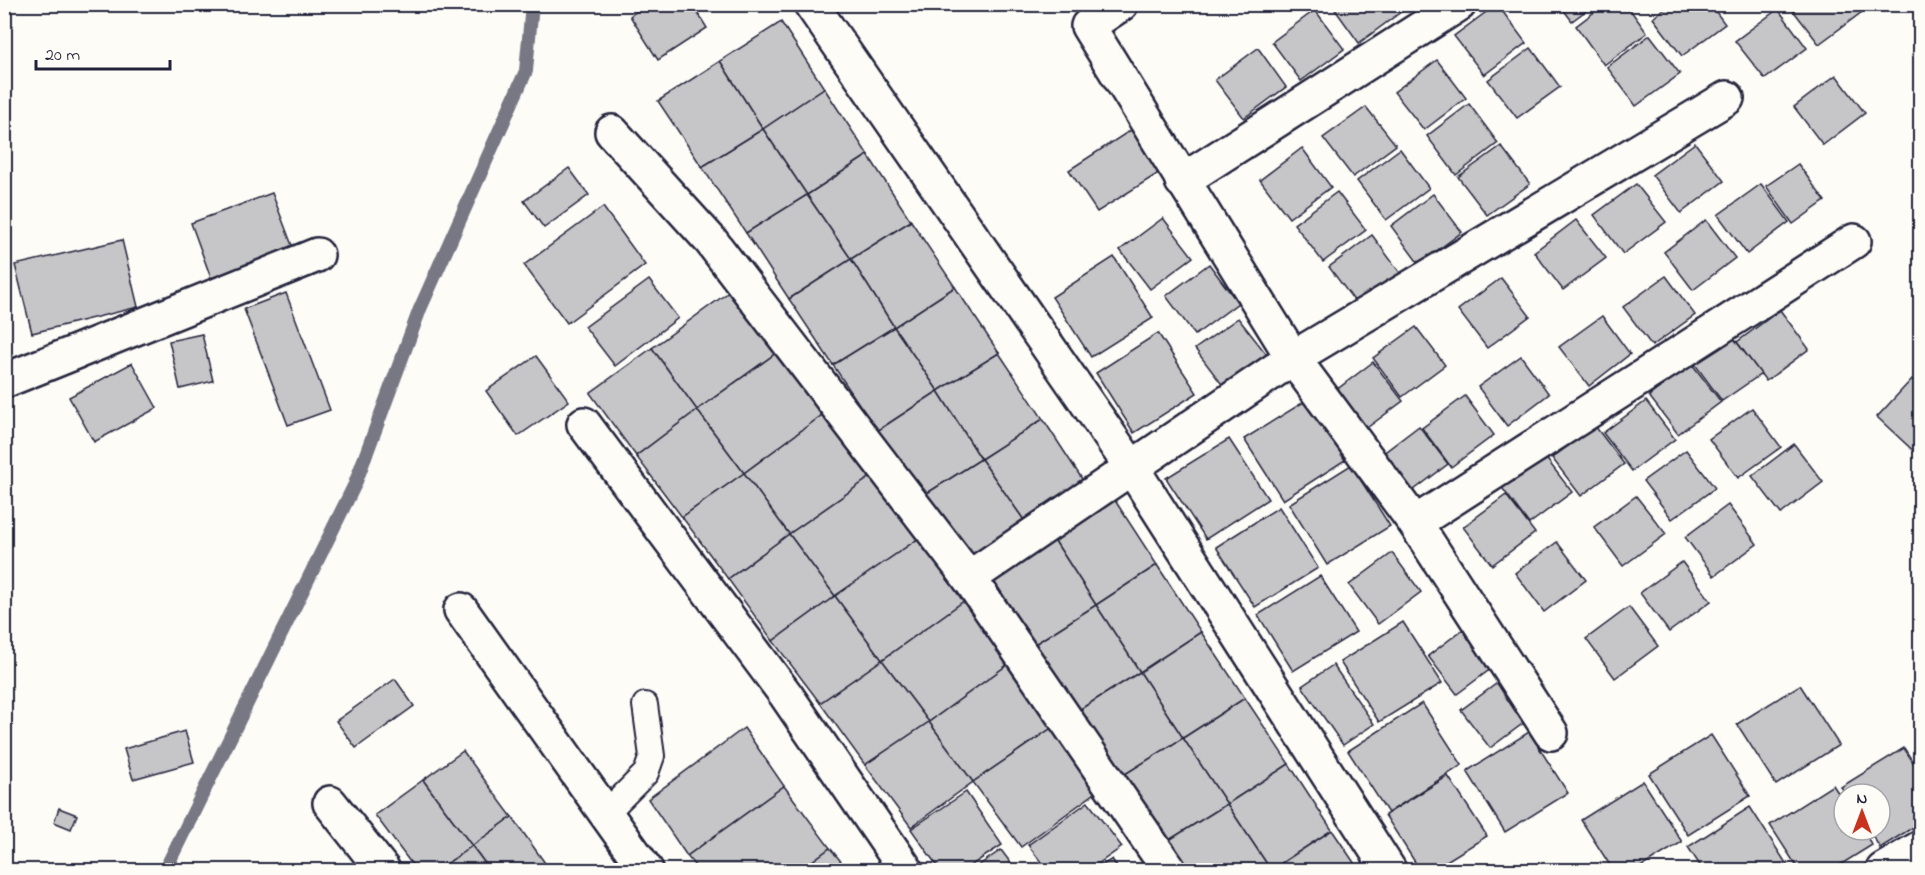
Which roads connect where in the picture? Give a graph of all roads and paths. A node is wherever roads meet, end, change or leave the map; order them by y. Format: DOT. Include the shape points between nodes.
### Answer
graph roads {
  1 [pos="812,4"];
  2 [pos="1121,4"];
  3 [pos="1459,4"];
  4 [pos="1083,16"];
  5 [pos="1727,98"];
  6 [pos="612,132"];
  7 [pos="1182,181"];
  8 [pos="1854,241"];
  9 [pos="317,255"];
  10 [pos="1293,358"];
  11 [pos="4,381"];
  12 [pos="584,424"];
  13 [pos="1132,468"];
  14 [pos="1415,523"];
  15 [pos="969,578"];
  16 [pos="461,610"];
  17 [pos="645,705"];
  18 [pos="1551,734"];
  19 [pos="330,803"];
  20 [pos="606,813"];
  21 [pos="1920,848"];
  22 [pos="383,870"];
  23 [pos="646,870"];
  24 [pos="906,870"];
  25 [pos="1169,870"];
  26 [pos="1389,870"];
  27 [pos="1883,870"];
  1 -- 13 [label="street"];
  2 -- 4 [label="street"];
  3 -- 7 [label="street"];
  4 -- 7 [label="street"];
  5 -- 10 [label="street"];
  6 -- 15 [label="street" via="711,241"];
  7 -- 10 [label="street"];
  8 -- 14 [label="street"];
  9 -- 11 [label="street"];
  10 -- 13 [label="street"];
  10 -- 14 [label="street"];
  12 -- 24 [label="street" via="786,695"];
  13 -- 15 [label="street"];
  13 -- 26 [label="street"];
  14 -- 18 [label="street"];
  15 -- 25 [label="street"];
  16 -- 20 [label="street"];
  17 -- 20 [label="lane" via="652,756 646,773"];
  19 -- 22 [label="street"];
  20 -- 23 [label="street"];
  21 -- 27 [label="street"];
}
